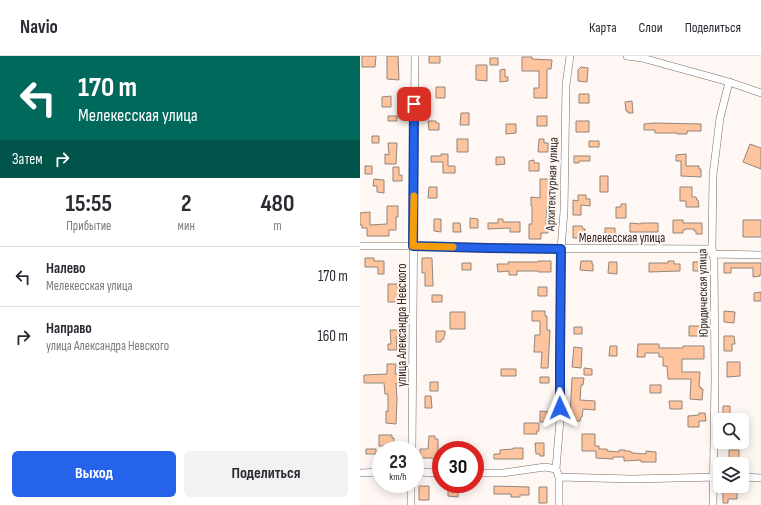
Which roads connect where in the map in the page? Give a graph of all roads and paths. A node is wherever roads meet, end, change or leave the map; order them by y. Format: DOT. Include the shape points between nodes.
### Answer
graph roads {
  1 [pos="415,56"];
  2 [pos="570,56"];
  3 [pos="627,56"];
  4 [pos="729,82"];
  5 [pos="761,93"];
  6 [pos="360,246"];
  7 [pos="413,246"];
  8 [pos="561,249"];
  9 [pos="713,251"];
  10 [pos="761,255"];
  11 [pos="412,441"];
  12 [pos="717,457"];
  13 [pos="556,469"];
  14 [pos="372,472"];
  15 [pos="360,473"];
  16 [pos="484,473"];
  17 [pos="559,477"];
  18 [pos="713,477"];
  19 [pos="749,477"];
  20 [pos="761,478"];
  21 [pos="411,493"];
  22 [pos="715,493"];
  23 [pos="411,505"];
  24 [pos="559,505"];
  25 [pos="713,505"];
  1 -- 7 [label="street, улица Александра Невского"];
  2 -- 8 [label="street, Архитектурная улица" via="566,85"];
  3 -- 4 [label="street"];
  4 -- 5 [label="street"];
  4 -- 9 [label="street, Юридическая улица" via="720,118 713,175"];
  6 -- 7 [label="street, Мелекесская улица"];
  7 -- 8 [label="street, Мелекесская улица"];
  7 -- 11 [label="street, улица Александра Невского"];
  8 -- 9 [label="street, Мелекесская улица"];
  8 -- 13 [label="street, Архитектурная улица" via="560,408"];
  9 -- 10 [label="street, Мелекесская улица"];
  9 -- 12 [label="street, Юридическая улица"];
  13 -- 16 [label="street" via="545,467"];
  13 -- 17 [label="street, Архитектурная улица"];
  14 -- 15 [label="street"];
  17 -- 18 [label="street"];
  17 -- 24 [label="street, Архитектурная улица"];
  19 -- 20 [label="street"];
  21 -- 23 [label="street"];
  22 -- 25 [label="street, Юридическая улица"];
}
